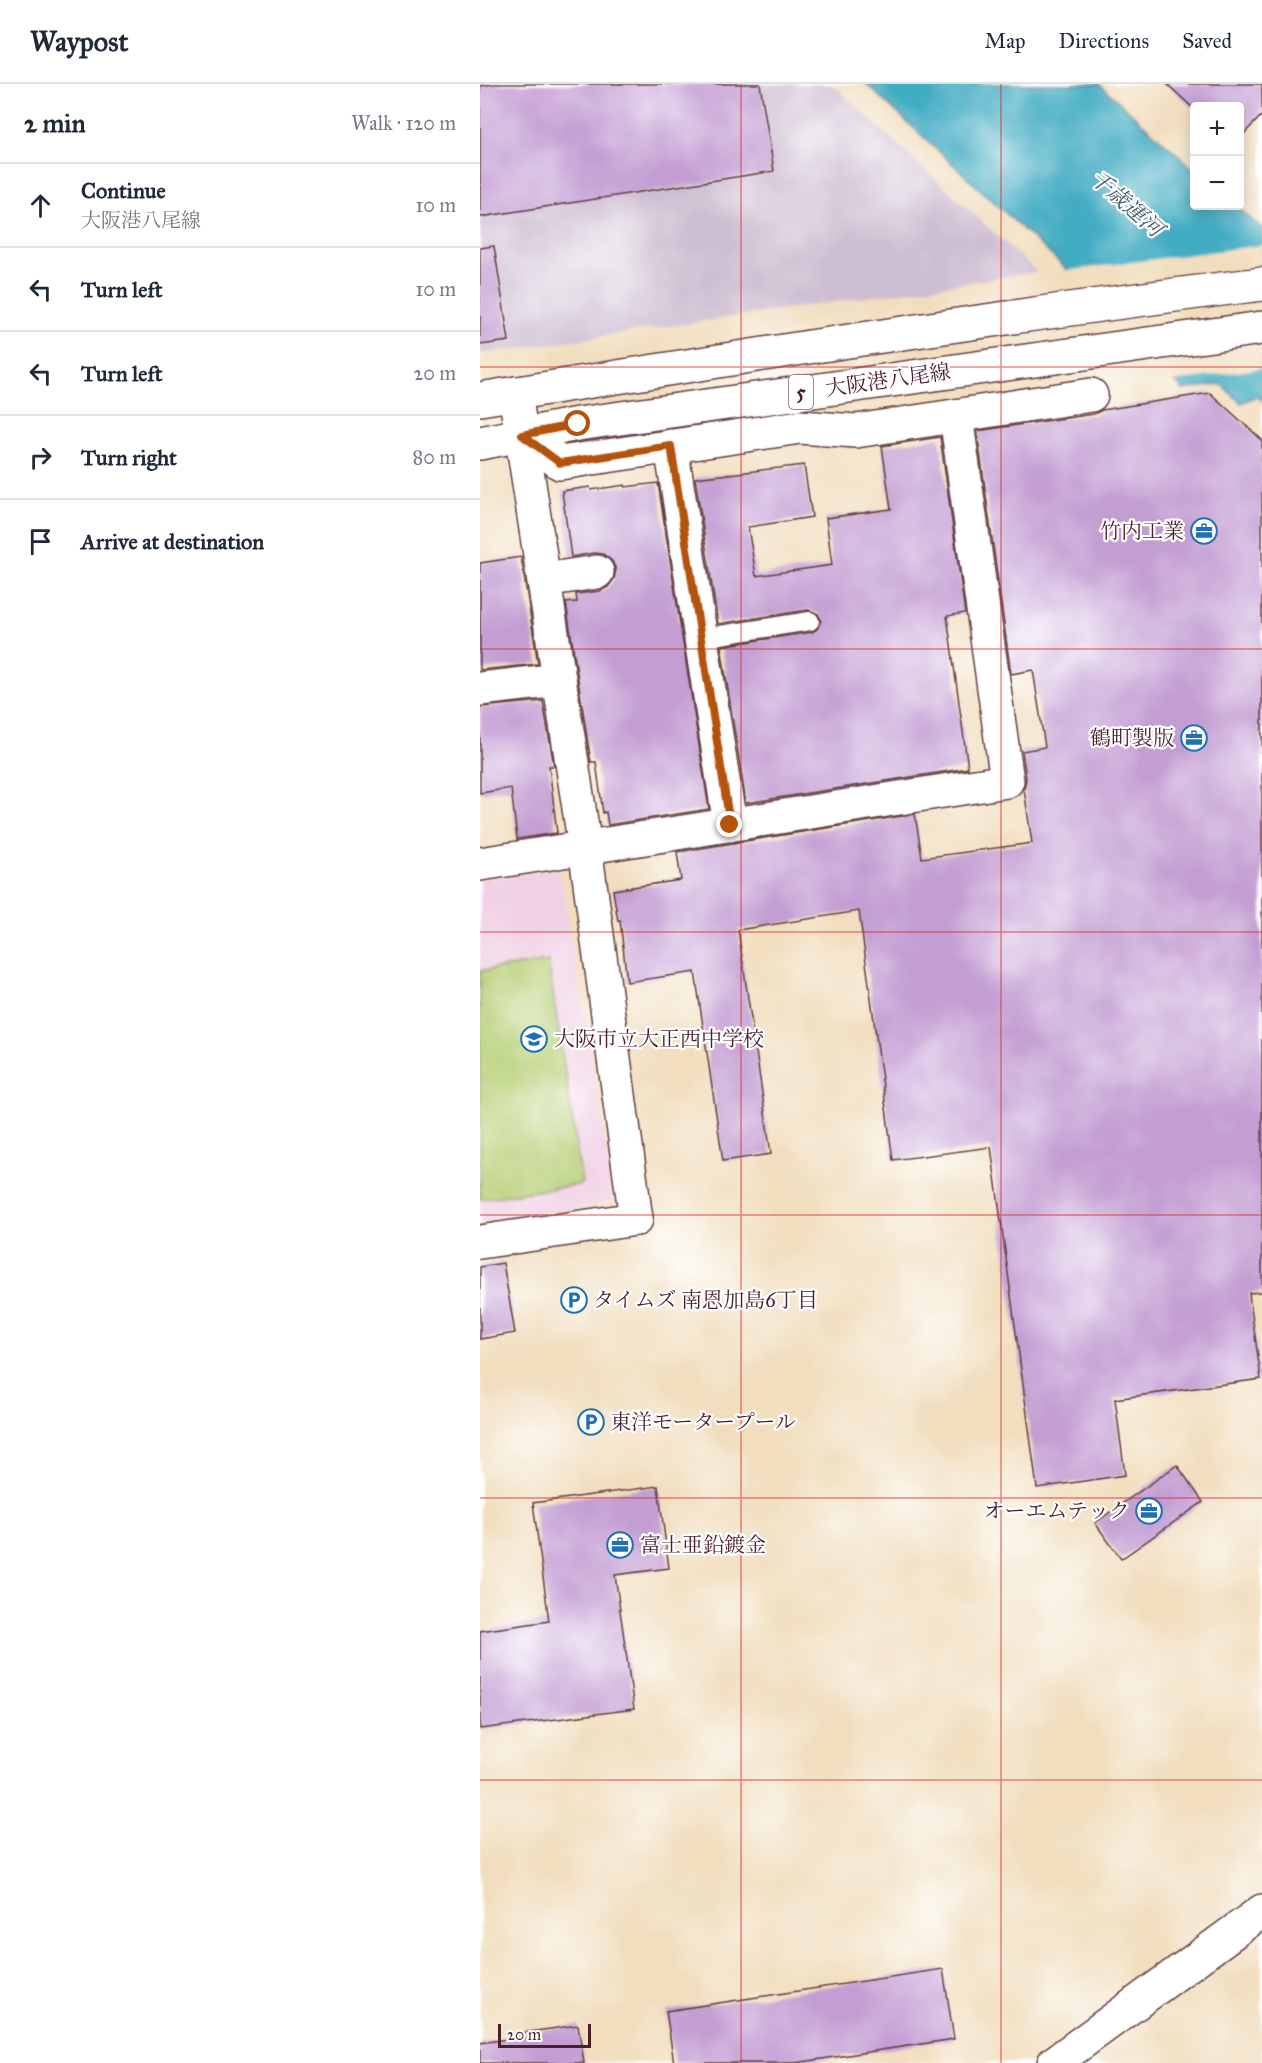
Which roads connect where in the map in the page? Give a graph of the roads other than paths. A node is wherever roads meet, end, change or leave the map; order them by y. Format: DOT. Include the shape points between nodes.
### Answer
graph roads {
  1 [pos="1262,284"];
  2 [pos="1262,328"];
  3 [pos="515,393"];
  4 [pos="1091,395"];
  5 [pos="480,399"];
  6 [pos="956,416"];
  7 [pos="522,435"];
  8 [pos="480,443"];
  9 [pos="671,446"];
  10 [pos="597,572"];
  11 [pos="544,580"];
  12 [pos="810,621"];
  13 [pos="701,638"];
  14 [pos="559,680"];
  15 [pos="480,689"];
  16 [pos="730,825"];
  17 [pos="585,847"];
  18 [pos="480,864"];
  19 [pos="480,1242"];
  20 [pos="1262,1911"];
  21 [pos="1054,2063"];
  1 -- 3 [label="street, 大阪港八尾線 / 5" via="1083,306"];
  2 -- 7 [label="street, 大阪港八尾線 / 5"];
  3 -- 5 [label="street, 大阪港八尾線 / 5"];
  3 -- 7 [label="street"];
  4 -- 6 [label="street"];
  6 -- 9 [label="street" via="856,431 800,427"];
  6 -- 16 [label="street" via="1007,781"];
  7 -- 8 [label="street, 大阪港八尾線 / 5"];
  7 -- 9 [label="street" via="560,463"];
  7 -- 11 [label="street"];
  9 -- 13 [label="street"];
  10 -- 11 [label="street"];
  11 -- 14 [label="street"];
  12 -- 13 [label="lane"];
  13 -- 16 [label="street"];
  14 -- 15 [label="street"];
  14 -- 17 [label="street"];
  16 -- 17 [label="street"];
  17 -- 18 [label="street"];
  17 -- 19 [label="street" via="636,1220"];
  20 -- 21 [label="street"];
}
